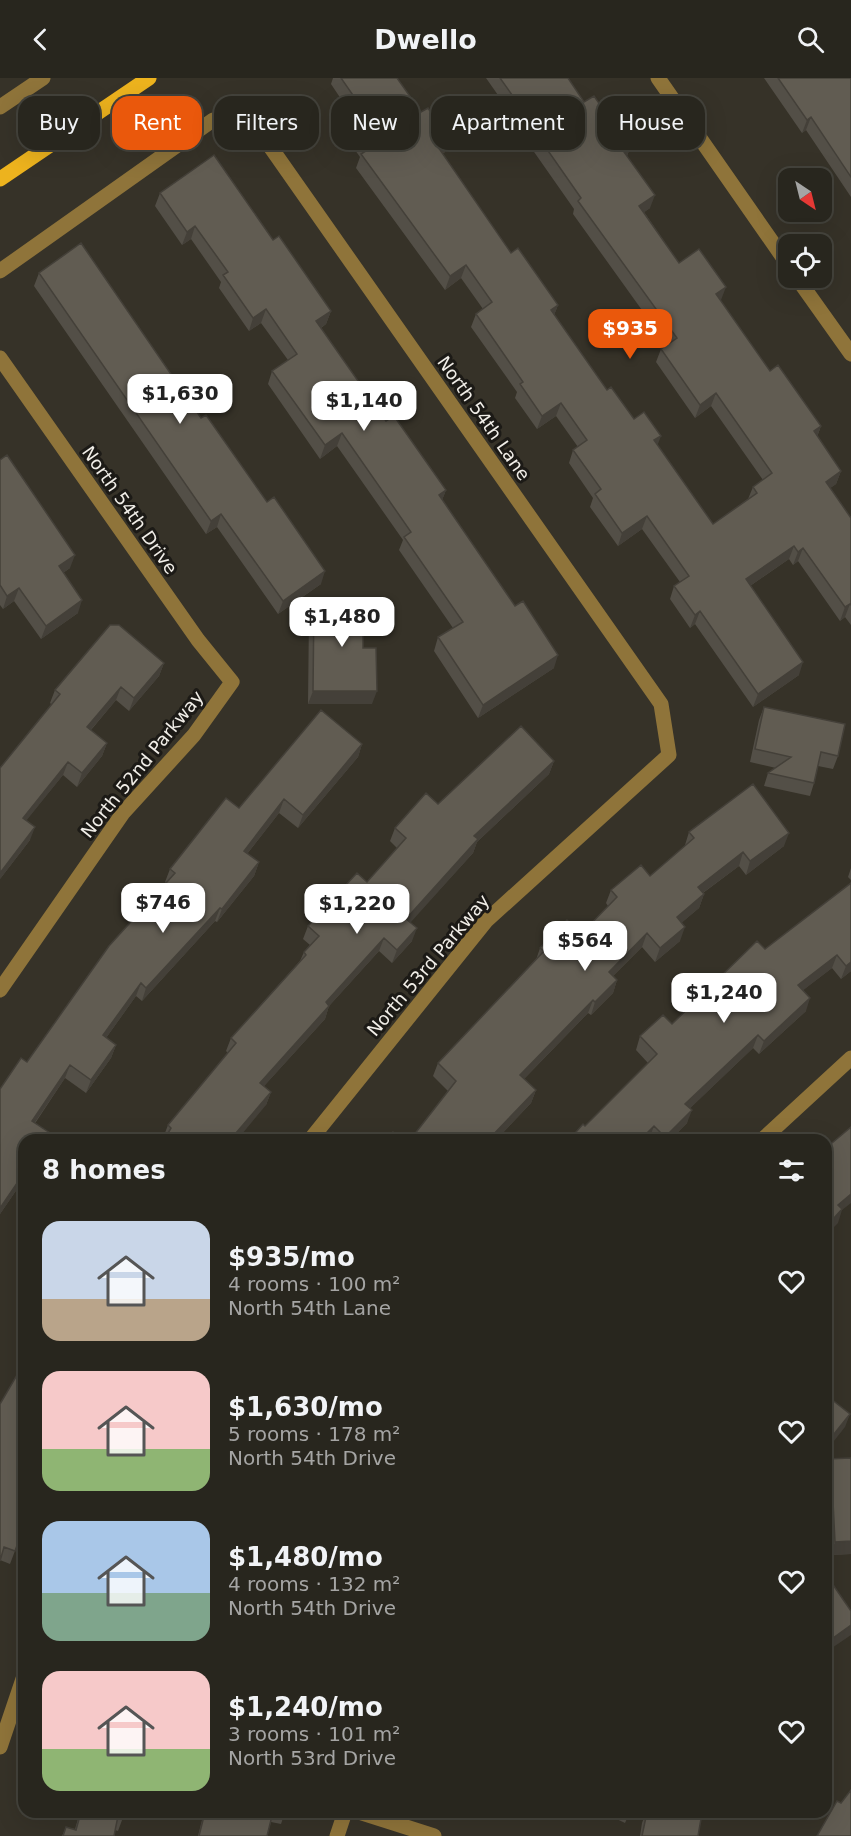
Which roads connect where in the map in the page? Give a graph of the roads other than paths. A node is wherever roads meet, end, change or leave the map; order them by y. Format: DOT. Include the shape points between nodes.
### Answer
graph roads {
  1 [pos="43,78"];
  2 [pos="149,78"];
  3 [pos="658,78"];
  4 [pos="0,107"];
  5 [pos="0,179"];
  6 [pos="778,250"];
  7 [pos="0,271"];
  8 [pos="804,288"];
  9 [pos="851,354"];
  10 [pos="0,358"];
  11 [pos="232,682"];
  12 [pos="669,755"];
  13 [pos="0,990"];
  14 [pos="851,1058"];
  15 [pos="315,1134"];
  16 [pos="769,1134"];
  17 [pos="18,1694"];
  18 [pos="0,1747"];
  19 [pos="343,1818"];
  20 [pos="378,1818"];
  21 [pos="337,1836"];
  22 [pos="434,1836"];
  1 -- 4 [label="street"];
  2 -- 5 [label="main road"];
  3 -- 6 [label="street"];
  7 -- 12 [label="street, North 54th Lane" via="213,120 238,119 262,135 661,704"];
  8 -- 9 [label="street"];
  10 -- 11 [label="street, North 54th Drive" via="198,640"];
  11 -- 13 [label="street, North 52nd Parkway" via="194,735 123,813"];
  12 -- 15 [label="street, North 53rd Parkway" via="486,921"];
  14 -- 16 [label="street"];
  17 -- 18 [label="street"];
  19 -- 21 [label="street"];
  20 -- 22 [label="street"];
}
